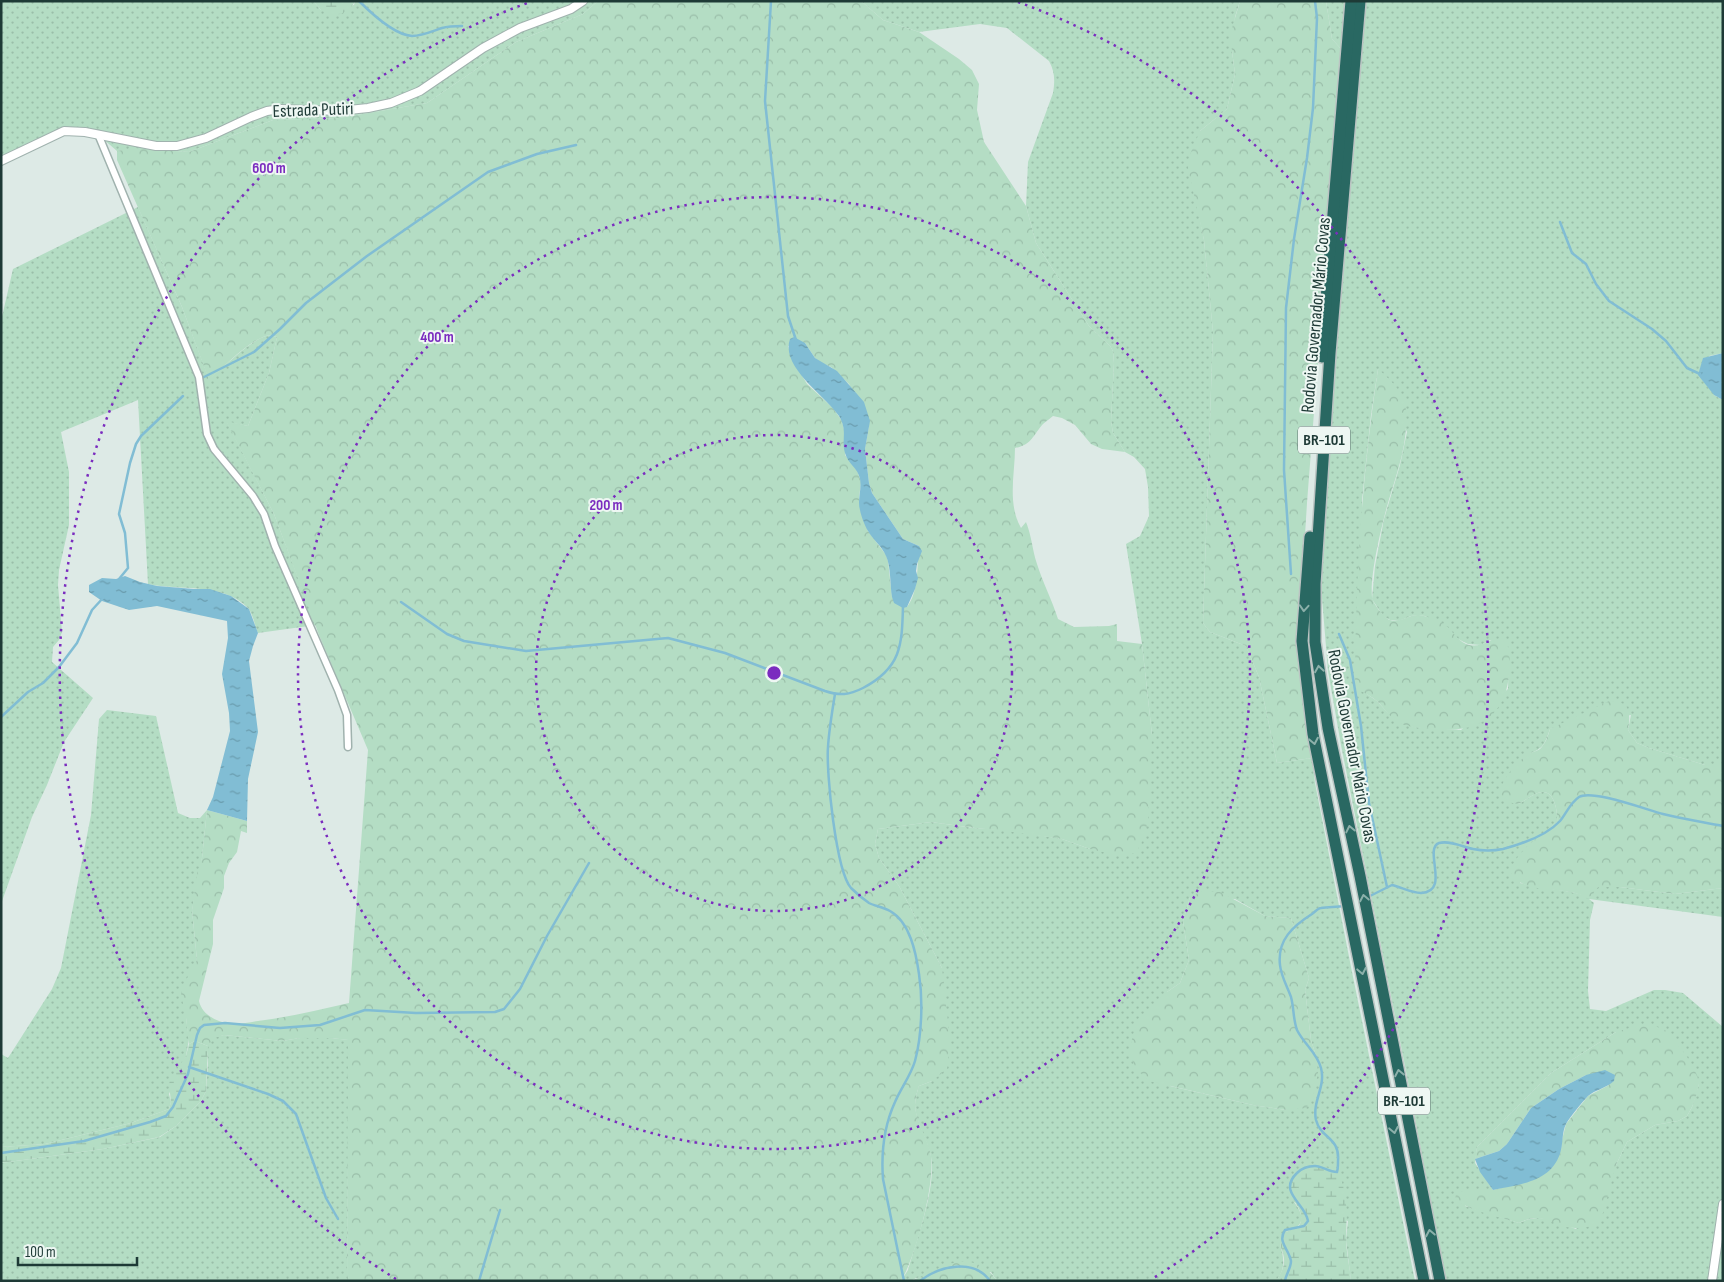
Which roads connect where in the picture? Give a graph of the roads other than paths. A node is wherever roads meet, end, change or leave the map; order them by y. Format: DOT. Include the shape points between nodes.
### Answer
graph roads {
  1 [pos="583,1"];
  2 [pos="1351,1"];
  3 [pos="1360,1"];
  4 [pos="98,134"];
  5 [pos="1,160"];
  6 [pos="348,747"];
  7 [pos="1723,1204"];
  8 [pos="1424,1281"];
  9 [pos="1440,1281"];
  10 [pos="1712,1281"];
  1 -- 4 [label="street, Estrada Putiri" via="571,9 520,28 483,48 420,91 391,103 339,111 267,112 206,138 177,146 156,146"];
  2 -- 8 [label="highway, Rodovia Governador Mário Covas / BR-101, one-way" via="1302,641 1313,734"];
  9 -- 3 [label="highway, Rodovia Governador Mário Covas / BR-101, one-way" via="1326,718 1315,642 1315,584 1330,353"];
  4 -- 5 [label="street, Estrada Putiri" via="64,131"];
  4 -- 6 [label="street" via="199,377 207,434 214,449 264,514 338,690 347,715"];
  7 -- 10 [label="street"];
}
